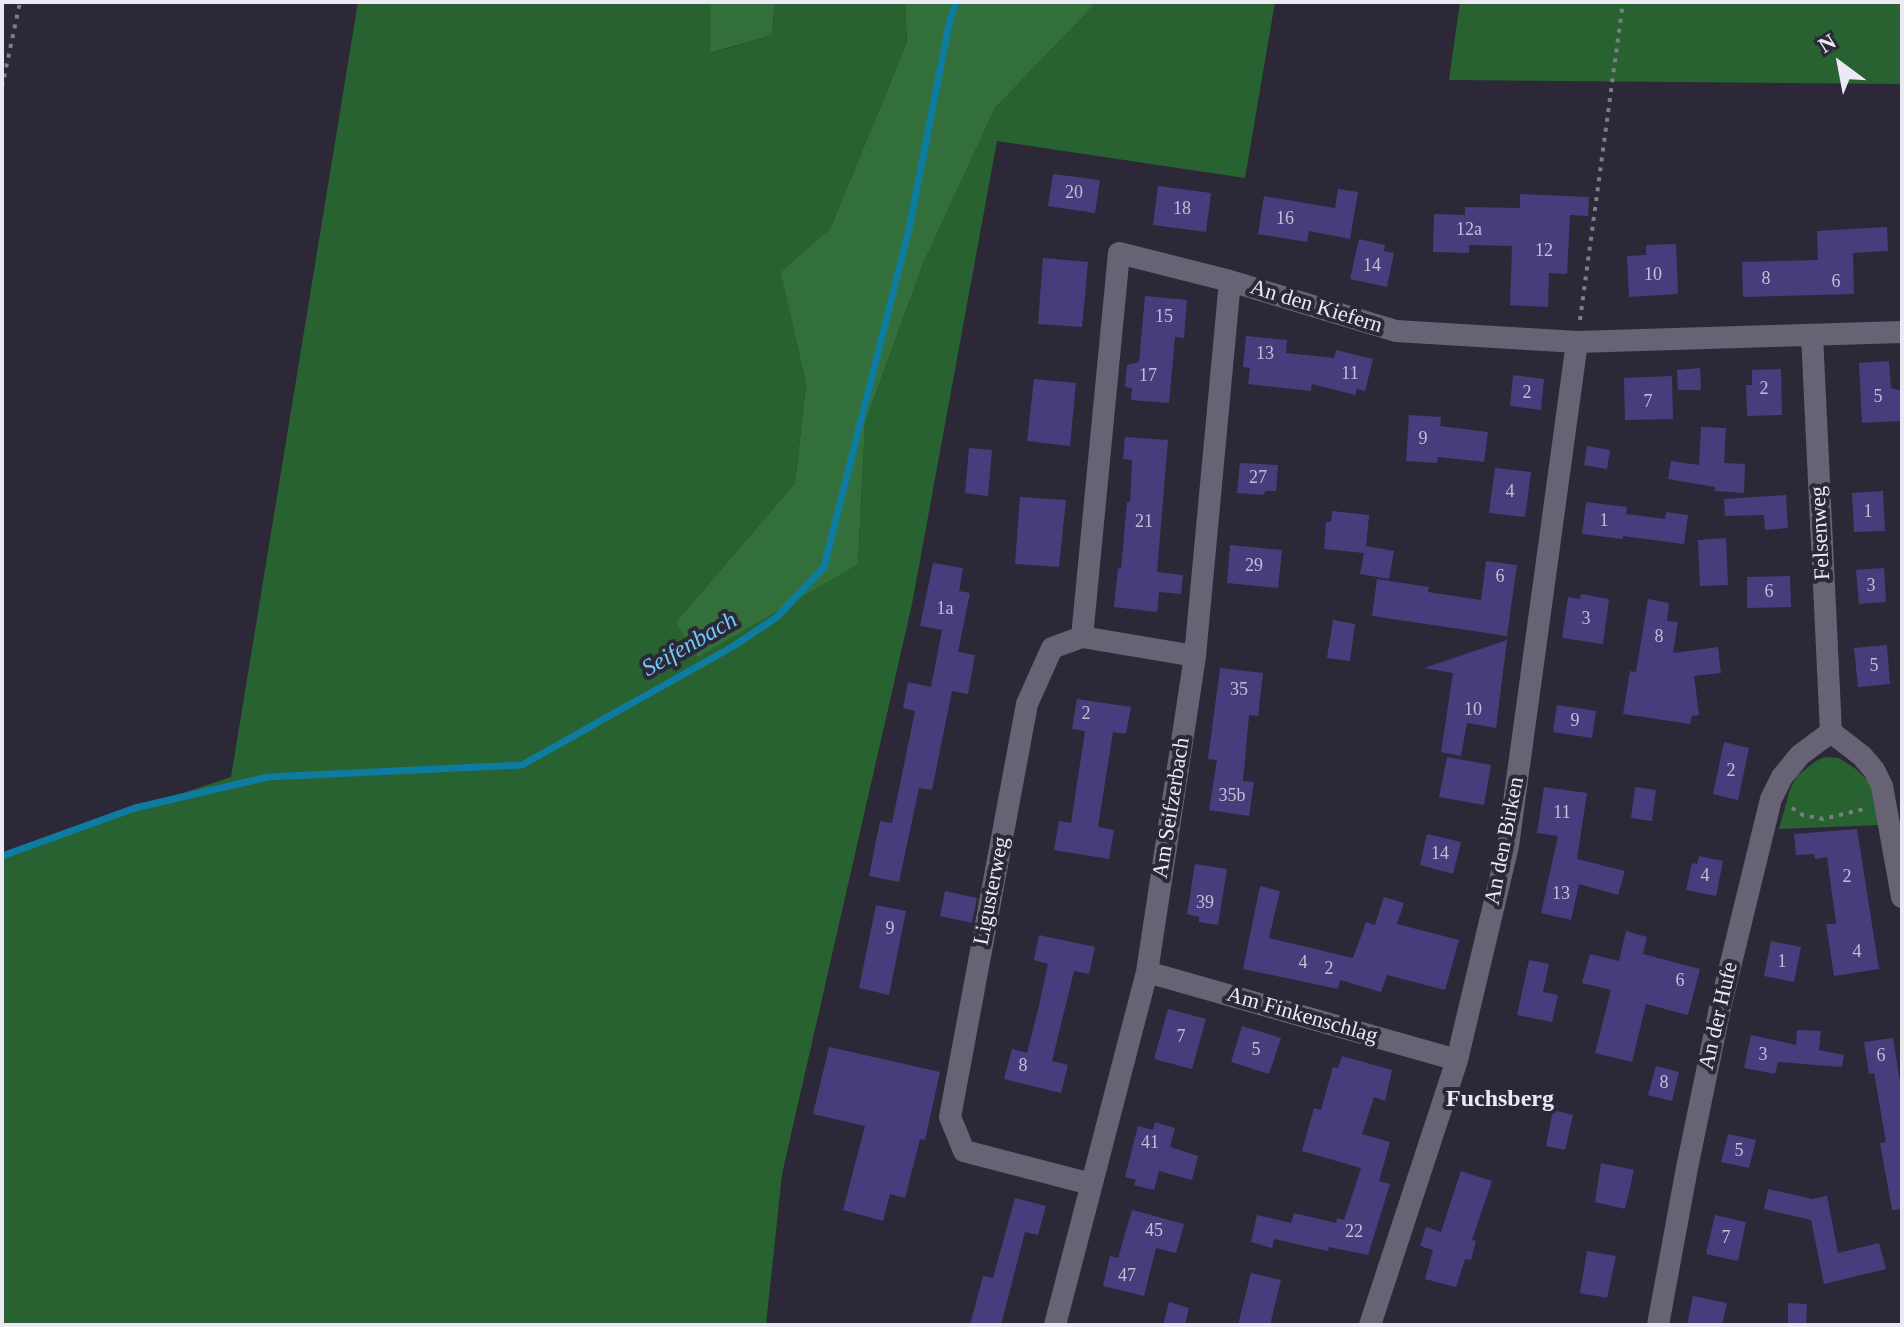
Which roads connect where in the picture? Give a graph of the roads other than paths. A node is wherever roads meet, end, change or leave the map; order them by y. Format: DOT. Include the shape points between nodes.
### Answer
graph roads {
  1 [pos="1230,281"];
  2 [pos="1902,332"];
  3 [pos="1812,335"];
  4 [pos="1577,342"];
  5 [pos="1082,637"];
  6 [pos="1195,656"];
  7 [pos="1831,732"];
  8 [pos="1902,897"];
  9 [pos="1147,972"];
  10 [pos="1457,1060"];
  11 [pos="1091,1184"];
  12 [pos="1055,1325"];
  13 [pos="1370,1325"];
  14 [pos="1658,1325"];
  1 -- 4 [label="street, An den Kiefern" via="1396,331"];
  1 -- 5 [label="street, An den Kiefern" via="1119,253"];
  1 -- 6 [label="street, Am Seifzerbach"];
  2 -- 3 [label="street, An den Kiefern"];
  3 -- 4 [label="street, An den Kiefern"];
  3 -- 7 [label="street, Felsenweg"];
  4 -- 10 [label="street, An den Birken" via="1508,846"];
  5 -- 6 [label="street"];
  5 -- 11 [label="street, Ligusterweg" via="1052,648 1027,704 950,1117 964,1151"];
  6 -- 9 [label="street, Am Seifzerbach"];
  7 -- 8 [label="street" via="1874,770 1887,803"];
  7 -- 14 [label="street, An der Hufe" via="1800,755 1771,802 1717,1022"];
  9 -- 10 [label="street, Am Finkenschlag"];
  9 -- 11 [label="street, Am Seifzerbach"];
  10 -- 13 [label="street, An den Birken"];
  11 -- 12 [label="street, Am Seifzerbach"];
}
